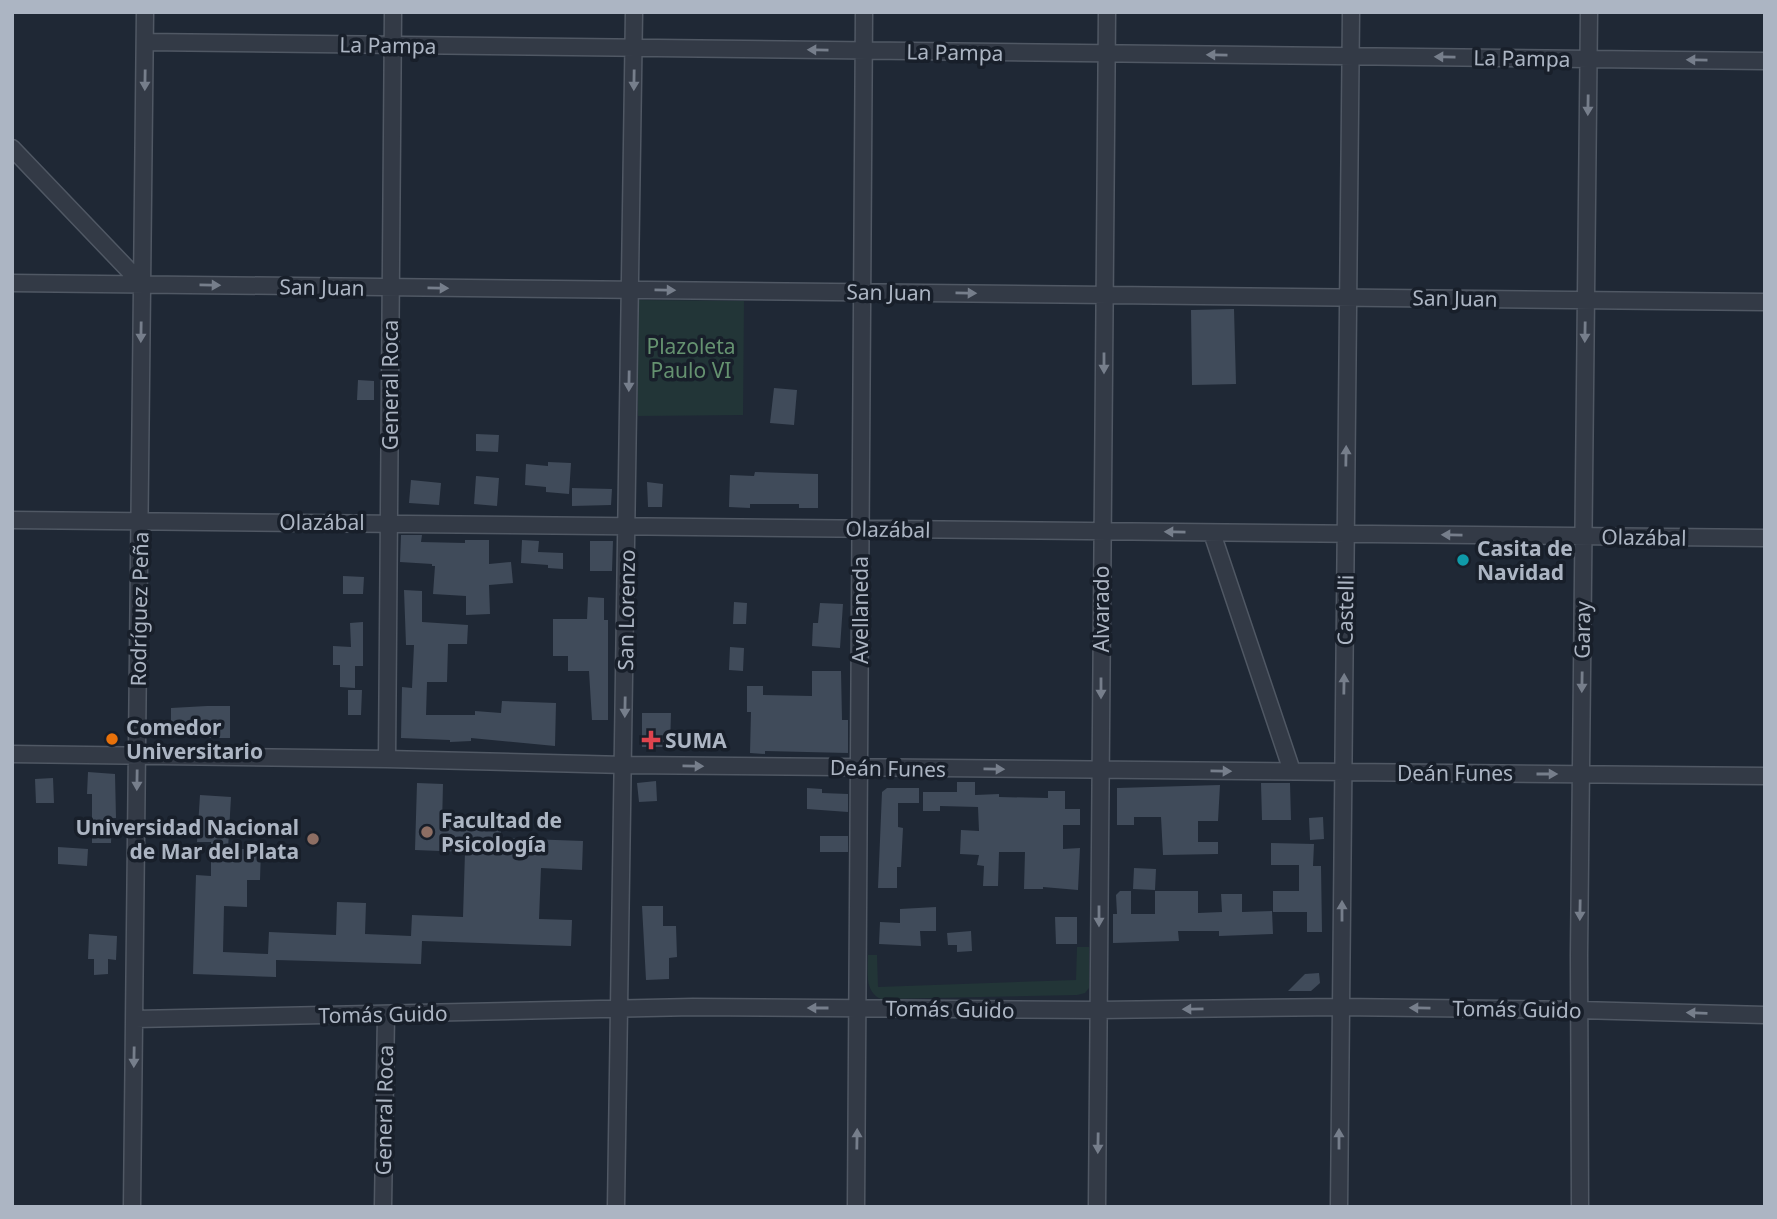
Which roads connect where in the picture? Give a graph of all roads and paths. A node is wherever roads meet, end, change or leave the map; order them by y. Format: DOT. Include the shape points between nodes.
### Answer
graph roads {
  1 [pos="145,12"];
  2 [pos="393,12"];
  3 [pos="634,12"];
  4 [pos="864,12"];
  5 [pos="1107,12"];
  6 [pos="1351,12"];
  7 [pos="1589,12"];
  8 [pos="145,42"];
  9 [pos="393,45"];
  10 [pos="634,48"];
  11 [pos="864,50"];
  12 [pos="1107,53"];
  13 [pos="1350,56"];
  14 [pos="1588,59"];
  15 [pos="1765,61"];
  16 [pos="12,148"];
  17 [pos="12,283"];
  18 [pos="142,285"];
  19 [pos="391,287"];
  20 [pos="630,290"];
  21 [pos="862,292"];
  22 [pos="1104,295"];
  23 [pos="1348,297"];
  24 [pos="1586,300"];
  25 [pos="1765,302"];
  26 [pos="12,520"];
  27 [pos="139,521"];
  28 [pos="390,523"];
  29 [pos="627,526"];
  30 [pos="860,529"];
  31 [pos="1102,531"];
  32 [pos="1212,533"];
  33 [pos="1346,534"];
  34 [pos="1583,536"];
  35 [pos="1765,538"];
  36 [pos="12,754"];
  37 [pos="137,755"];
  38 [pos="387,759"];
  39 [pos="625,765"];
  40 [pos="860,767"];
  41 [pos="1100,770"];
  42 [pos="1292,771"];
  43 [pos="1343,772"];
  44 [pos="1581,774"];
  45 [pos="1765,776"];
  46 [pos="1340,1007"];
  47 [pos="859,1008"];
  48 [pos="618,1010"];
  49 [pos="1099,1010"];
  50 [pos="1579,1010"];
  51 [pos="386,1014"];
  52 [pos="1765,1015"];
  53 [pos="135,1019"];
  54 [pos="132,1207"];
  55 [pos="383,1207"];
  56 [pos="616,1207"];
  57 [pos="856,1207"];
  58 [pos="1097,1207"];
  59 [pos="1339,1207"];
  60 [pos="1580,1207"];
  1 -- 8 [label="street, Rodríguez Peña"];
  2 -- 9 [label="street, General Roca"];
  3 -- 10 [label="street, San Lorenzo"];
  4 -- 11 [label="street, Avellaneda"];
  5 -- 12 [label="street, Alvarado"];
  6 -- 13 [label="street, Castelli"];
  7 -- 14 [label="street, Garay"];
  8 -- 9 [label="street, La Pampa"];
  8 -- 18 [label="street, Rodríguez Peña, one-way"];
  9 -- 10 [label="street, La Pampa"];
  9 -- 19 [label="street, General Roca"];
  11 -- 10 [label="street, La Pampa, one-way"];
  10 -- 20 [label="street, San Lorenzo, one-way"];
  11 -- 12 [label="street, La Pampa"];
  11 -- 21 [label="street, Avellaneda"];
  13 -- 12 [label="street, La Pampa, one-way"];
  12 -- 22 [label="street, Alvarado"];
  14 -- 13 [label="street, La Pampa, one-way"];
  13 -- 23 [label="street, Castelli"];
  15 -- 14 [label="street, La Pampa, one-way"];
  14 -- 24 [label="street, Garay, one-way"];
  16 -- 18 [label="street"];
  17 -- 18 [label="street, San Juan"];
  18 -- 19 [label="street, San Juan, one-way"];
  18 -- 27 [label="street, Rodríguez Peña, one-way"];
  19 -- 20 [label="street, San Juan, one-way"];
  19 -- 28 [label="street, General Roca"];
  20 -- 21 [label="street, San Juan, one-way"];
  20 -- 29 [label="street, San Lorenzo, one-way"];
  21 -- 22 [label="street, San Juan, one-way"];
  21 -- 30 [label="street, Avellaneda"];
  22 -- 23 [label="street, San Juan"];
  22 -- 31 [label="street, Alvarado, one-way"];
  23 -- 24 [label="street, San Juan"];
  33 -- 23 [label="street, Castelli, one-way"];
  24 -- 25 [label="street, San Juan"];
  24 -- 34 [label="street, Garay, one-way"];
  26 -- 27 [label="street, Olazábal"];
  27 -- 28 [label="street, Olazábal"];
  27 -- 37 [label="street, Rodríguez Peña"];
  28 -- 29 [label="street, Olazábal"];
  28 -- 38 [label="street, General Roca"];
  29 -- 30 [label="street, Olazábal"];
  29 -- 39 [label="street, San Lorenzo, one-way"];
  30 -- 31 [label="street, Olazábal"];
  30 -- 40 [label="street, Avellaneda"];
  32 -- 31 [label="street, Olazábal, one-way"];
  31 -- 41 [label="street, Alvarado, one-way"];
  32 -- 33 [label="street, Olazábal"];
  32 -- 42 [label="street"];
  34 -- 33 [label="street, Olazábal, one-way"];
  43 -- 33 [label="street, Castelli, one-way"];
  34 -- 35 [label="street, Olazábal"];
  34 -- 44 [label="street, Garay, one-way"];
  36 -- 37 [label="street, Deán Funes"];
  37 -- 38 [label="street, Deán Funes"];
  37 -- 53 [label="street, Rodríguez Peña, one-way"];
  38 -- 39 [label="street, Deán Funes"];
  39 -- 40 [label="street, Deán Funes, one-way"];
  39 -- 48 [label="street, San Lorenzo"];
  40 -- 41 [label="street, Deán Funes, one-way"];
  40 -- 47 [label="street, Avellaneda"];
  41 -- 42 [label="street, Deán Funes, one-way"];
  41 -- 49 [label="street, Alvarado, one-way"];
  42 -- 43 [label="street, Deán Funes"];
  43 -- 44 [label="street, Deán Funes, one-way"];
  46 -- 43 [label="street, Castelli, one-way"];
  44 -- 45 [label="street, Deán Funes"];
  44 -- 50 [label="street, Garay, one-way"];
  46 -- 49 [label="street, Tomás Guido, one-way"];
  50 -- 46 [label="street, Tomás Guido, one-way"];
  59 -- 46 [label="street, Castelli, one-way"];
  47 -- 48 [label="street, Tomás Guido, one-way"];
  47 -- 49 [label="street, Tomás Guido"];
  57 -- 47 [label="street, Avellaneda, one-way"];
  48 -- 51 [label="street, Tomás Guido"];
  48 -- 56 [label="street, San Lorenzo"];
  49 -- 58 [label="street, Alvarado, one-way"];
  52 -- 50 [label="street, Tomás Guido, one-way"];
  50 -- 60 [label="street, Garay"];
  51 -- 53 [label="street, Tomás Guido"];
  51 -- 55 [label="street, General Roca"];
  53 -- 54 [label="street, Rodríguez Peña, one-way"];
}
